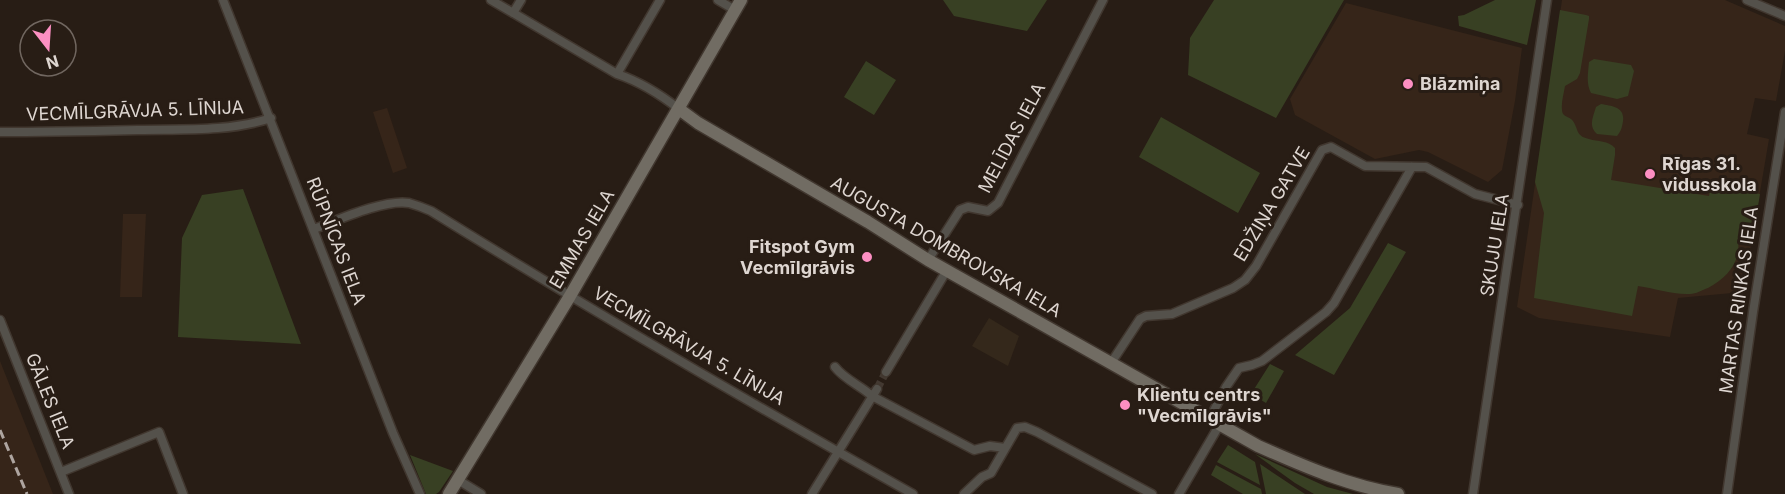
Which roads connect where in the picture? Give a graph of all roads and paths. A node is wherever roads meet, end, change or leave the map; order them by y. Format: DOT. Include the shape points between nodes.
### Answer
graph roads {
  1 [pos="223,0"];
  2 [pos="491,0"];
  3 [pos="521,0"];
  4 [pos="660,0"];
  5 [pos="718,0"];
  6 [pos="1104,0"];
  7 [pos="1547,0"];
  8 [pos="1747,0"];
  9 [pos="738,5"];
  10 [pos="513,13"];
  11 [pos="1785,16"];
  12 [pos="617,74"];
  13 [pos="679,109"];
  14 [pos="1785,112"];
  15 [pos="271,118"];
  16 [pos="0,132"];
  17 [pos="1412,167"];
  18 [pos="1518,205"];
  19 [pos="315,229"];
  20 [pos="928,260"];
  21 [pos="947,270"];
  22 [pos="570,296"];
  23 [pos="0,320"];
  24 [pos="1111,363"];
  25 [pos="835,367"];
  26 [pos="886,372"];
  27 [pos="875,393"];
  28 [pos="1215,421"];
  29 [pos="1005,448"];
  30 [pos="838,452"];
  31 [pos="61,472"];
  32 [pos="458,480"];
  33 [pos="69,494"];
  34 [pos="183,494"];
  35 [pos="420,494"];
  36 [pos="449,494"];
  37 [pos="481,494"];
  38 [pos="812,494"];
  39 [pos="913,494"];
  40 [pos="964,494"];
  41 [pos="1152,494"];
  42 [pos="1179,494"];
  43 [pos="1398,494"];
  44 [pos="1473,494"];
  45 [pos="1727,494"];
  1 -- 15 [label="street, RŪPNĪCAS IELA"];
  2 -- 10 [label="street, AUGUSTA DOMBROVSKA IELA"];
  3 -- 10 [label="street"];
  4 -- 12 [label="street"];
  5 -- 9 [label="street"];
  6 -- 20 [label="street, MELĪDAS IELA" via="998,203 988,211 968,207 960,210"];
  7 -- 18 [label="street, SKUJU IELA"];
  8 -- 11 [label="street"];
  9 -- 13 [label="main road, EMMAS IELA"];
  10 -- 12 [label="street, AUGUSTA DOMBROVSKA IELA"];
  12 -- 13 [label="street, AUGUSTA DOMBROVSKA IELA"];
  13 -- 20 [label="main road, AUGUSTA DOMBROVSKA IELA"];
  13 -- 22 [label="main road, EMMAS IELA"];
  14 -- 45 [label="street, MARTAS RINKAS IELA"];
  15 -- 16 [label="street, VECMĪLGRĀVJA 5. LĪNIJA" via="189,129"];
  15 -- 19 [label="street, RŪPNĪCAS IELA"];
  17 -- 18 [label="street, EDŽIŅA GATVE" via="1426,167 1475,194"];
  17 -- 24 [label="street, EDŽIŅA GATVE" via="1365,166 1331,147 1322,150 1245,280 1172,314 1140,319"];
  17 -- 28 [label="street" via="1334,303 1262,361 1239,368 1226,387"];
  18 -- 44 [label="street, SKUJU IELA"];
  19 -- 22 [label="street, VECMĪLGRĀVJA 5. LĪNIJA" via="369,209 408,203 431,211"];
  19 -- 35 [label="street, RŪPNĪCAS IELA"];
  20 -- 21 [label="main road, AUGUSTA DOMBROVSKA IELA"];
  21 -- 24 [label="main road, AUGUSTA DOMBROVSKA IELA"];
  21 -- 26 [label="street"];
  22 -- 30 [label="street, VECMĪLGRĀVJA 5. LĪNIJA"];
  22 -- 32 [label="main road, EMMAS IELA"];
  23 -- 31 [label="street, GĀLES IELA"];
  24 -- 28 [label="main road, AUGUSTA DOMBROVSKA IELA"];
  25 -- 27 [label="street"];
  27 -- 29 [label="street" via="974,450"];
  27 -- 30 [label="street"];
  28 -- 42 [label="street"];
  28 -- 43 [label="main road, AUGUSTA DOMBROVSKA IELA" via="1293,462 1354,484"];
  29 -- 40 [label="street" via="991,473"];
  29 -- 41 [label="street" via="1017,428 1025,427"];
  30 -- 38 [label="street"];
  30 -- 39 [label="street, VECMĪLGRĀVJA 5. LĪNIJA"];
  31 -- 33 [label="street, GĀLES IELA"];
  31 -- 34 [label="street" via="159,432"];
  32 -- 36 [label="main road, EMMAS IELA"];
  32 -- 37 [label="street"];
}
